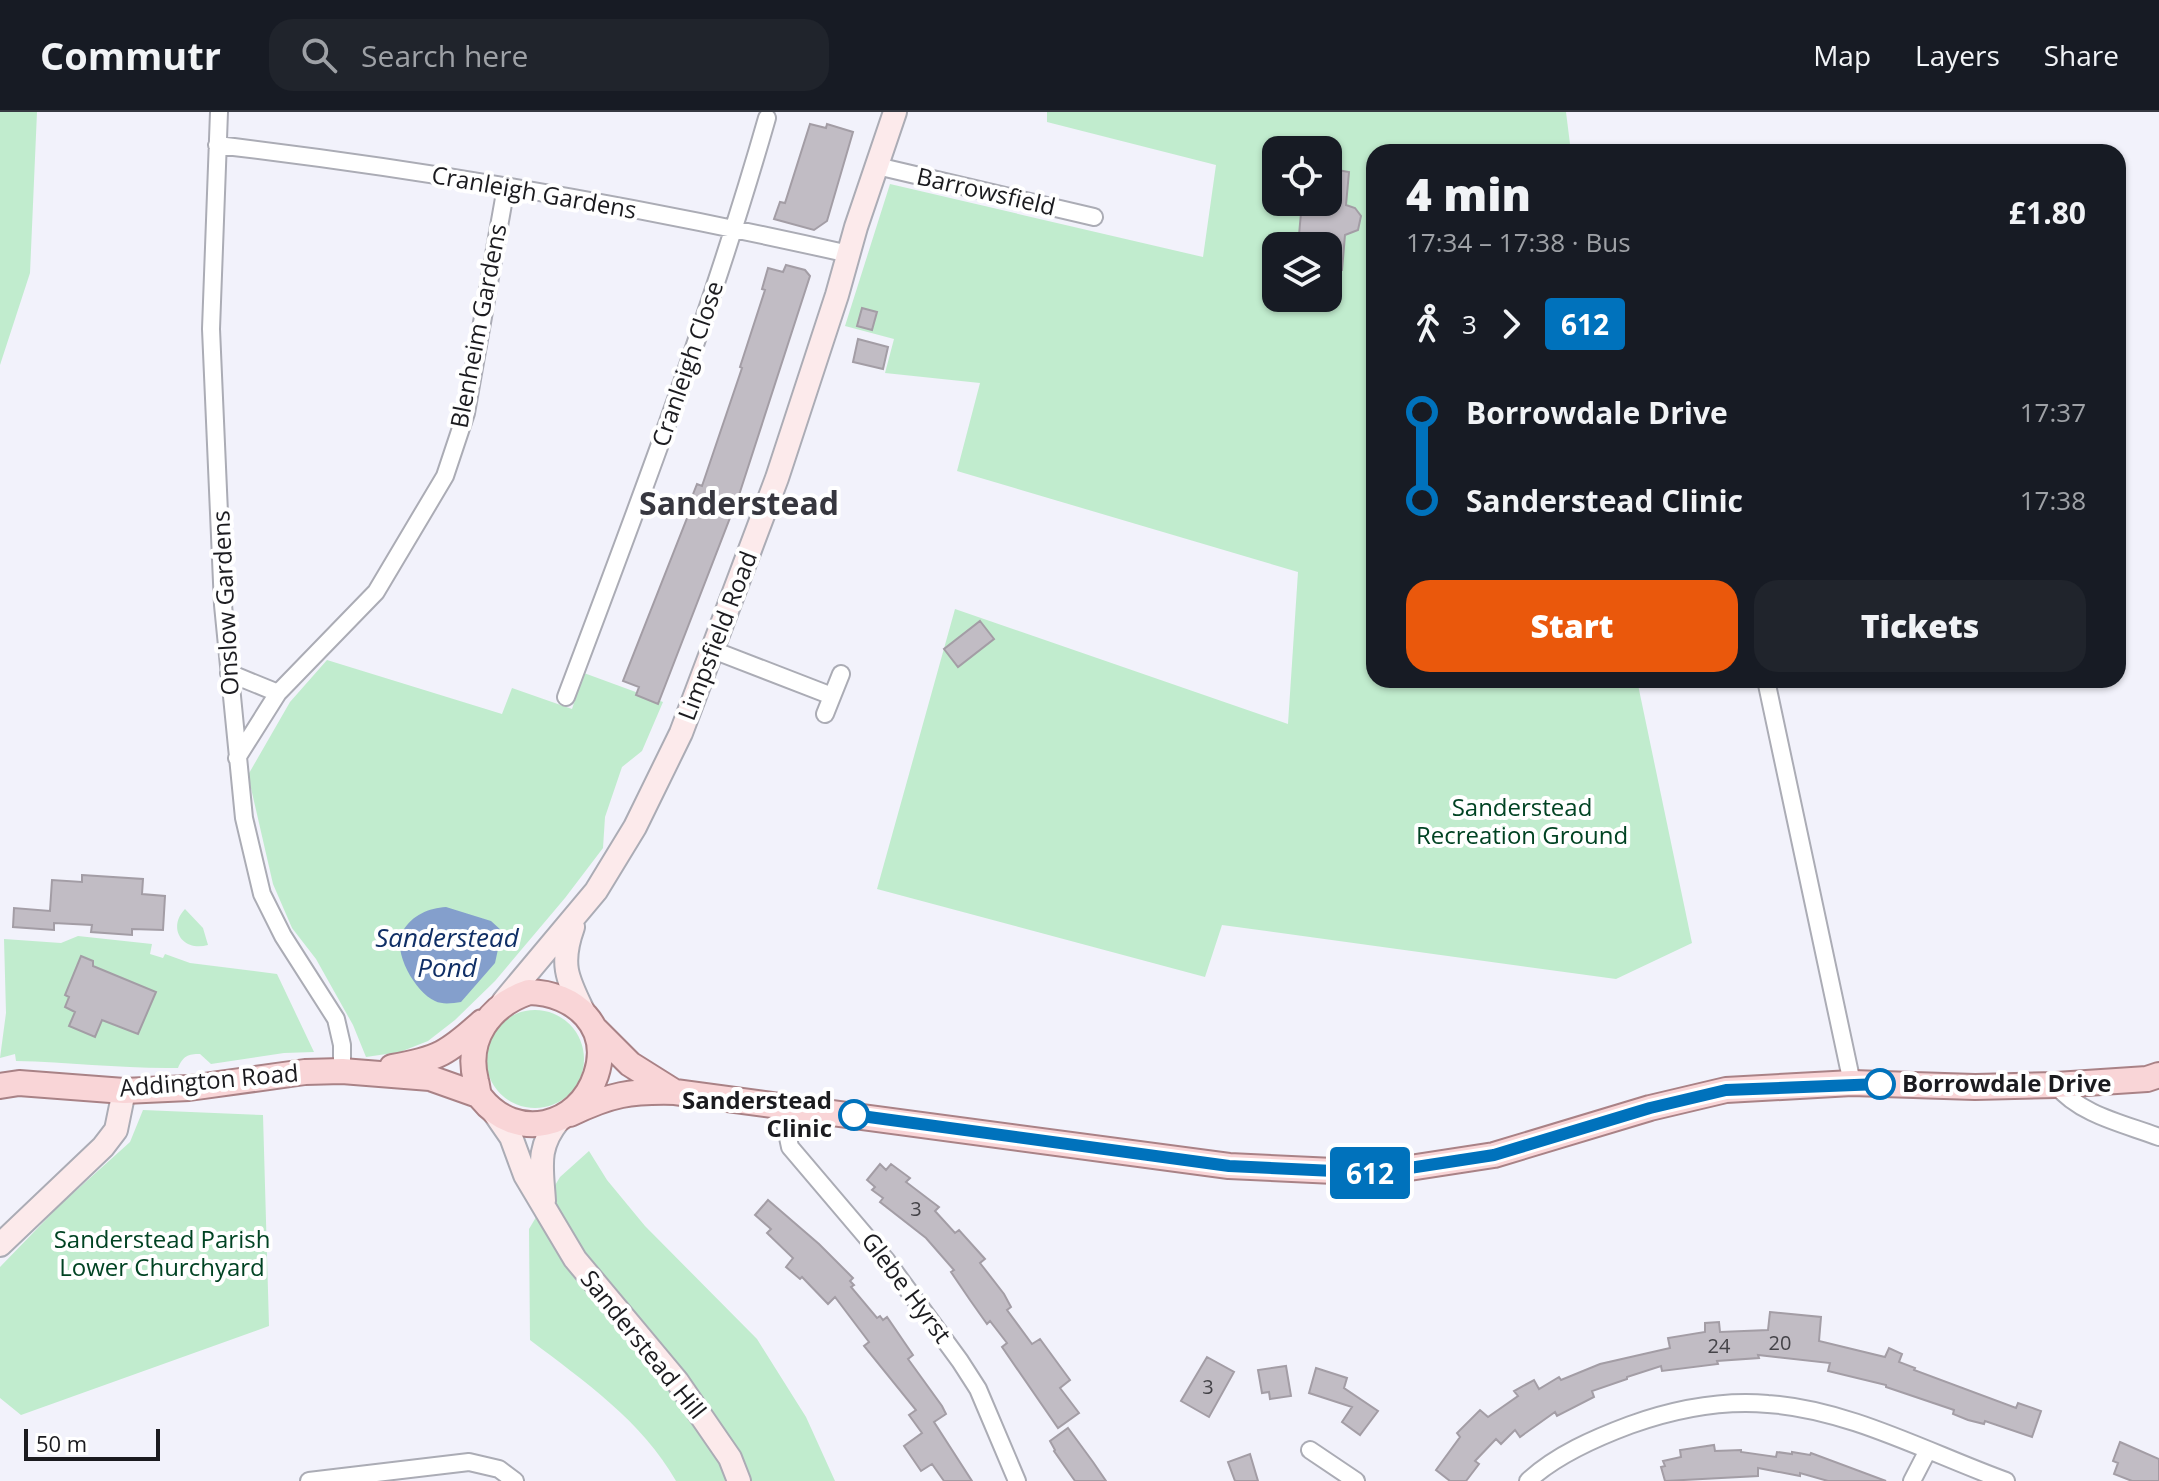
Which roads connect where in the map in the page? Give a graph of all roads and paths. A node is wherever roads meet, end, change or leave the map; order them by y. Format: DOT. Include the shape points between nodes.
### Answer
graph roads {
  1 [pos="219,112"];
  2 [pos="895,112"];
  3 [pos="767,118"];
  4 [pos="217,145"];
  5 [pos="877,166"];
  6 [pos="506,187"];
  7 [pos="1094,217"];
  8 [pos="736,229"];
  9 [pos="849,254"];
  10 [pos="713,650"];
  11 [pos="229,673"];
  12 [pos="841,674"];
  13 [pos="1768,688"];
  14 [pos="278,693"];
  15 [pos="832,696"];
  16 [pos="566,697"];
  17 [pos="825,714"];
  18 [pos="237,758"];
  19 [pos="577,914"];
  20 [pos="498,1007"];
  21 [pos="589,1021"];
  22 [pos="342,1071"];
  23 [pos="370,1072"];
  24 [pos="2159,1075"];
  25 [pos="1852,1083"];
  26 [pos="2056,1085"];
  27 [pos="0,1086"];
  28 [pos="124,1091"];
  29 [pos="675,1092"];
  30 [pos="484,1101"];
  31 [pos="788,1106"];
  32 [pos="565,1117"];
  33 [pos="2159,1137"];
  34 [pos="545,1211"];
  35 [pos="0,1245"];
  36 [pos="1310,1450"];
  37 [pos="1927,1452"];
  38 [pos="309,1481"];
  39 [pos="515,1481"];
  40 [pos="739,1481"];
  41 [pos="1017,1481"];
  42 [pos="1356,1481"];
  43 [pos="1528,1481"];
  44 [pos="1912,1481"];
  45 [pos="2006,1481"];
  1 -- 4 [label="street, Onslow Gardens"];
  2 -- 5 [label="main road, Limpsfield Road"];
  3 -- 8 [label="street, Cranleigh Close"];
  4 -- 6 [label="street, Cranleigh Gardens"];
  4 -- 11 [label="street, Onslow Gardens" via="211,329"];
  5 -- 7 [label="street, Barrowsfield"];
  5 -- 9 [label="main road, Limpsfield Road"];
  6 -- 8 [label="street, Cranleigh Gardens"];
  6 -- 14 [label="street, Blenheim Gardens" via="466,413 445,476 376,592"];
  8 -- 9 [label="street, Cranleigh Gardens"];
  8 -- 16 [label="street, Cranleigh Close"];
  9 -- 10 [label="main road, Limpsfield Road" via="777,478"];
  10 -- 15 [label="street"];
  10 -- 19 [label="main road, Limpsfield Road" via="657,784 596,891"];
  11 -- 14 [label="street"];
  11 -- 18 [label="street, Onslow Gardens"];
  12 -- 15 [label="street"];
  13 -- 25 [label="street"];
  14 -- 18 [label="street, Blenheim Gardens"];
  15 -- 17 [label="street"];
  18 -- 22 [label="street, Onslow Gardens" via="262,894 336,1019"];
  19 -- 20 [label="main road, Limpsfield Road"];
  19 -- 21 [label="main road, Limpsfield Road" via="564,961 567,979"];
  20 -- 21 [label="main road" via="529,992 543,992 576,1005"];
  20 -- 23 [label="main road" via="446,1052"];
  20 -- 30 [label="main road" via="473,1055"];
  21 -- 29 [label="main road" via="630,1064"];
  21 -- 32 [label="main road" via="601,1049 597,1071 592,1087"];
  22 -- 23 [label="main road, Addington Road"];
  22 -- 28 [label="main road, Addington Road"];
  23 -- 30 [label="main road" via="430,1078"];
  24 -- 26 [label="main road"];
  25 -- 26 [label="main road"];
  25 -- 31 [label="main road" via="1726,1090 1494,1155 1377,1173 1229,1166"];
  26 -- 33 [label="street" via="2067,1099 2098,1115"];
  27 -- 28 [label="main road, Addington Road"];
  28 -- 35 [label="main road" via="116,1130"];
  29 -- 31 [label="main road"];
  29 -- 32 [label="main road" via="623,1093"];
  30 -- 32 [label="main road" via="527,1123"];
  30 -- 34 [label="main road, Sanderstead Hill" via="511,1137"];
  31 -- 41 [label="street, Glebe Hyrst" via="790,1147 886,1260 960,1361 978,1389"];
  32 -- 34 [label="main road, Sanderstead Hill" via="543,1144"];
  34 -- 40 [label="main road, Sanderstead Hill" via="575,1259 677,1381 730,1458"];
  36 -- 42 [label="street"];
  37 -- 43 [label="street" via="1818,1412 1768,1404 1724,1405 1658,1416 1613,1431"];
  37 -- 44 [label="street"];
  37 -- 45 [label="street"];
  38 -- 39 [label="street" via="469,1462 499,1469"];
}
